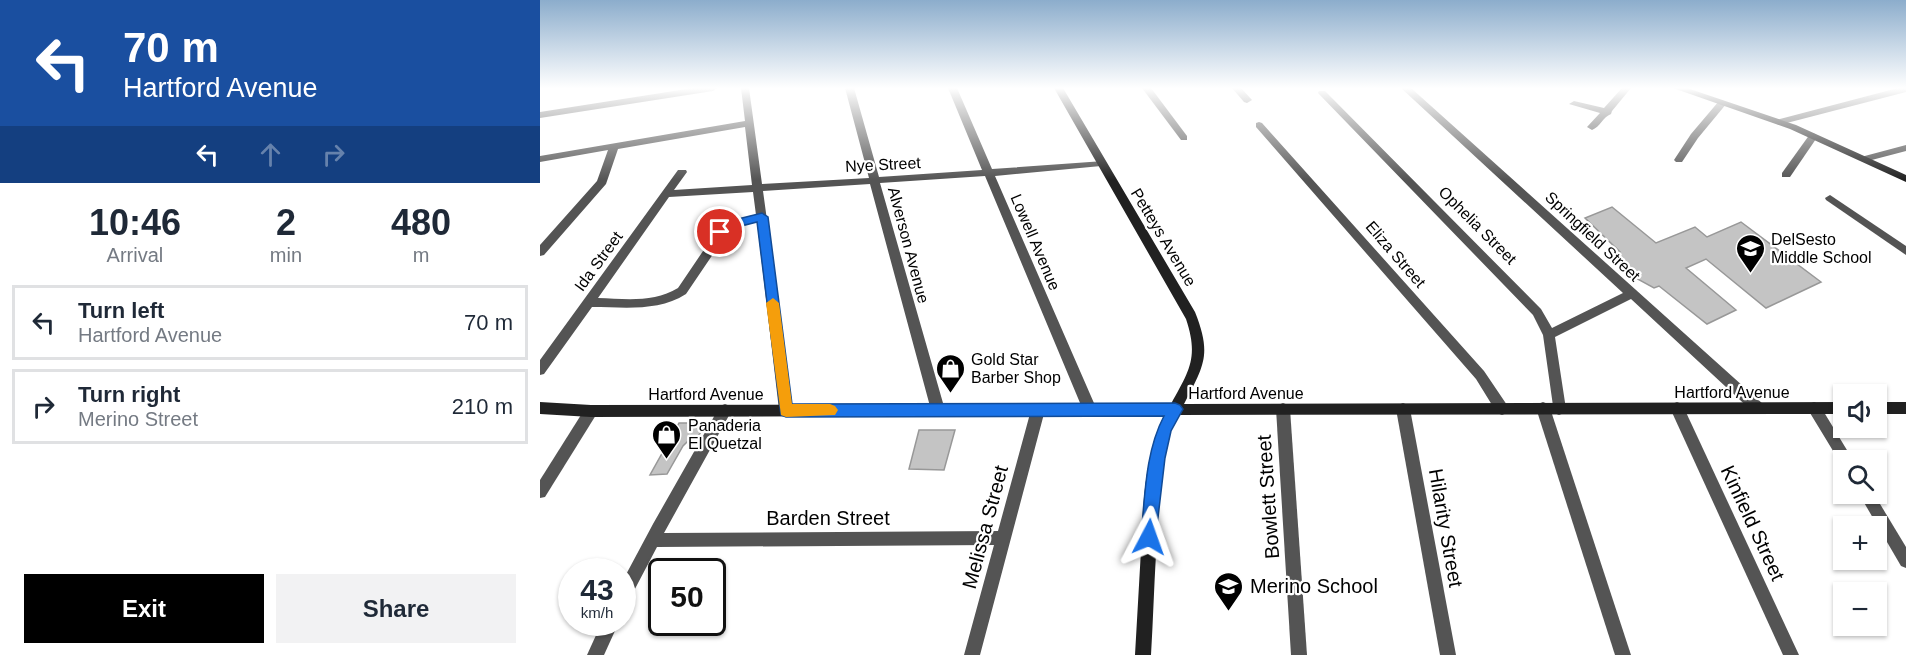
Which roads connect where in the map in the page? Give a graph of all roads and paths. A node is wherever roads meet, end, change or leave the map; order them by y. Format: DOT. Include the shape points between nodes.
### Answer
graph roads {
  1 [pos="749,119"];
  2 [pos="857,119"];
  3 [pos="965,119"];
  4 [pos="1076,119"];
  5 [pos="1169,119"];
  6 [pos="1347,119"];
  7 [pos="1439,119"];
  8 [pos="1601,119"];
  9 [pos="1709,119"];
  10 [pos="1769,119"];
  11 [pos="1792,119"];
  12 [pos="1779,122"];
  13 [pos="750,123"];
  14 [pos="1258,125"];
  15 [pos="1592,127"];
  16 [pos="1813,136"];
  17 [pos="1184,138"];
  18 [pos="614,147"];
  19 [pos="1906,148"];
  20 [pos="540,159"];
  21 [pos="1864,159"];
  22 [pos="1679,160"];
  23 [pos="1101,163"];
  24 [pos="682,172"];
  25 [pos="988,173"];
  26 [pos="1786,175"];
  27 [pos="874,179"];
  28 [pos="1906,179"];
  29 [pos="759,188"];
  30 [pos="667,194"];
  31 [pos="1830,198"];
  32 [pos="762,217"];
  33 [pos="1906,251"];
  34 [pos="540,252"];
  35 [pos="1631,294"];
  36 [pos="588,302"];
  37 [pos="1549,335"];
  38 [pos="540,370"];
  39 [pos="540,408"];
  40 [pos="1543,408"];
  41 [pos="1677,408"];
  42 [pos="1758,408"];
  43 [pos="1815,408"];
  44 [pos="1833,408"];
  45 [pos="1887,408"];
  46 [pos="1906,408"];
  47 [pos="1175,409"];
  48 [pos="1283,409"];
  49 [pos="1403,409"];
  50 [pos="1502,409"];
  51 [pos="1559,409"];
  52 [pos="725,410"];
  53 [pos="786,410"];
  54 [pos="938,410"];
  55 [pos="1038,410"];
  56 [pos="1090,410"];
  57 [pos="591,411"];
  58 [pos="1840,450"];
  59 [pos="540,492"];
  60 [pos="1872,504"];
  61 [pos="1004,538"];
  62 [pos="652,540"];
  63 [pos="1906,561"];
  64 [pos="636,571"];
  65 [pos="604,636"];
  66 [pos="595,655"];
  67 [pos="972,655"];
  68 [pos="1143,655"];
  69 [pos="1299,655"];
  70 [pos="1449,655"];
  71 [pos="1623,655"];
  72 [pos="1791,655"];
  1 -- 13 [label="street"];
  2 -- 27 [label="street, Alverson Avenue"];
  3 -- 25 [label="street, Lowell Avenue"];
  4 -- 23 [label="main road, Petteys Avenue"];
  5 -- 17 [label="street"];
  6 -- 37 [label="street, Ophelia Street" via="1533,307"];
  7 -- 35 [label="street, Springfield Street"];
  8 -- 15 [label="street"];
  9 -- 22 [label="street"];
  10 -- 12 [label="main road"];
  11 -- 12 [label="street"];
  12 -- 16 [label="main road"];
  13 -- 18 [label="street"];
  13 -- 29 [label="street"];
  14 -- 50 [label="street, Eliza Street" via="1480,375"];
  16 -- 21 [label="main road"];
  16 -- 26 [label="street"];
  18 -- 20 [label="street"];
  18 -- 34 [label="street" via="602,182"];
  19 -- 21 [label="street"];
  21 -- 28 [label="main road"];
  23 -- 25 [label="street, Nye Street"];
  23 -- 47 [label="main road, Petteys Avenue" via="1189,312 1198,336 1196,369"];
  24 -- 30 [label="street, Ida Street"];
  25 -- 27 [label="street, Nye Street"];
  25 -- 56 [label="street, Lowell Avenue"];
  27 -- 29 [label="street, Nye Street"];
  27 -- 54 [label="street, Alverson Avenue"];
  29 -- 30 [label="street, Nye Street"];
  29 -- 32 [label="street"];
  30 -- 36 [label="street, Ida Street"];
  31 -- 33 [label="street"];
  32 -- 36 [label="street" via="726,226 674,298 658,302"];
  32 -- 53 [label="street"];
  35 -- 37 [label="street"];
  35 -- 42 [label="street, Springfield Street"];
  36 -- 38 [label="street, Ida Street"];
  37 -- 51 [label="street, Ophelia Street"];
  39 -- 57 [label="main road, Hartford Avenue"];
  40 -- 50 [label="main road, Hartford Avenue"];
  40 -- 51 [label="main road, Hartford Avenue"];
  40 -- 71 [label="street"];
  41 -- 42 [label="main road, Hartford Avenue"];
  41 -- 51 [label="main road, Hartford Avenue"];
  41 -- 72 [label="street, Kinfield Street"];
  42 -- 43 [label="main road, Hartford Avenue"];
  43 -- 44 [label="main road, Hartford Avenue"];
  43 -- 58 [label="street"];
  45 -- 46 [label="main road"];
  47 -- 48 [label="main road, Hartford Avenue"];
  47 -- 56 [label="main road, Hartford Avenue"];
  47 -- 68 [label="main road, Petteys Avenue" via="1164,430 1157,458"];
  48 -- 49 [label="main road, Hartford Avenue"];
  48 -- 69 [label="street, Bowlett Street"];
  49 -- 50 [label="main road, Hartford Avenue"];
  49 -- 70 [label="street, Hilarity Street"];
  52 -- 53 [label="main road, Hartford Avenue"];
  52 -- 57 [label="main road, Hartford Avenue"];
  52 -- 62 [label="street"];
  53 -- 54 [label="main road, Hartford Avenue"];
  54 -- 55 [label="main road, Hartford Avenue"];
  55 -- 56 [label="main road, Hartford Avenue"];
  55 -- 61 [label="street, Melissa Street"];
  57 -- 59 [label="street"];
  60 -- 63 [label="street"];
  61 -- 62 [label="street, Barden Street"];
  61 -- 67 [label="street, Melissa Street"];
  62 -- 64 [label="street"];
  65 -- 66 [label="street"];
}
